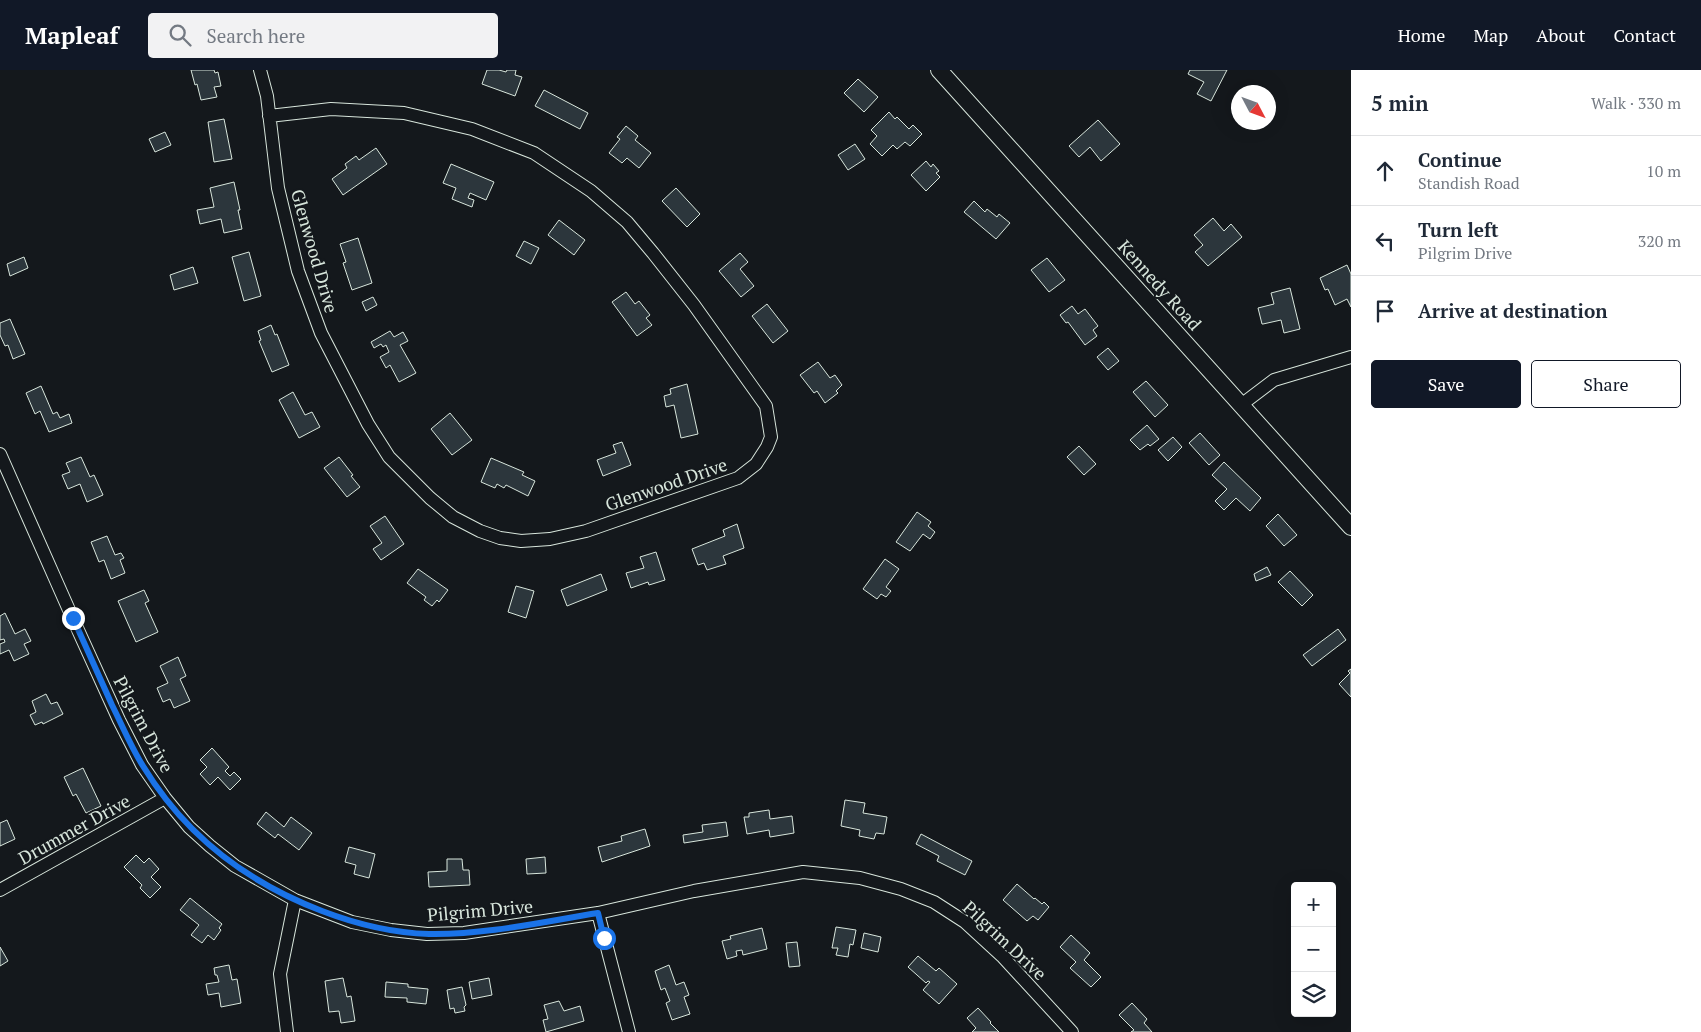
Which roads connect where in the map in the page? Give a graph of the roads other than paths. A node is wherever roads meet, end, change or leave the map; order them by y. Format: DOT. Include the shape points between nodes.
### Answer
graph roads {
  1 [pos="260,70"];
  2 [pos="938,70"];
  3 [pos="269,116"];
  4 [pos="1351,357"];
  5 [pos="1241,405"];
  6 [pos="0,454"];
  7 [pos="1351,527"];
  8 [pos="165,798"];
  9 [pos="0,890"];
  10 [pos="296,900"];
  11 [pos="598,913"];
  12 [pos="287,1032"];
  13 [pos="629,1032"];
  14 [pos="1072,1032"];
  1 -- 3 [label="street, Glenwood Drive"];
  2 -- 5 [label="street, Kennedy Road"];
  3 -- 3 [label="street, Glenwood Drive" via="278,188 298,271 321,333 368,424 389,457 453,517 500,538 522,541 550,539 586,531 738,478 756,464 770,437 766,406 653,253 627,222 591,191 534,152 472,128 404,113 331,108"];
  4 -- 5 [label="street" via="1274,380"];
  5 -- 7 [label="street, Kennedy Road"];
  6 -- 8 [label="street, Pilgrim Drive" via="119,720 142,765"];
  8 -- 9 [label="street, Drummer Drive"];
  8 -- 10 [label="street, Pilgrim Drive" via="189,826 229,861"];
  10 -- 11 [label="street, Pilgrim Drive" via="352,922 428,934 464,933"];
  10 -- 12 [label="street" via="280,974"];
  11 -- 13 [label="street"];
  11 -- 14 [label="street, Pilgrim Drive" via="694,891 803,872 860,878 934,902 965,922 1002,956"];
}
